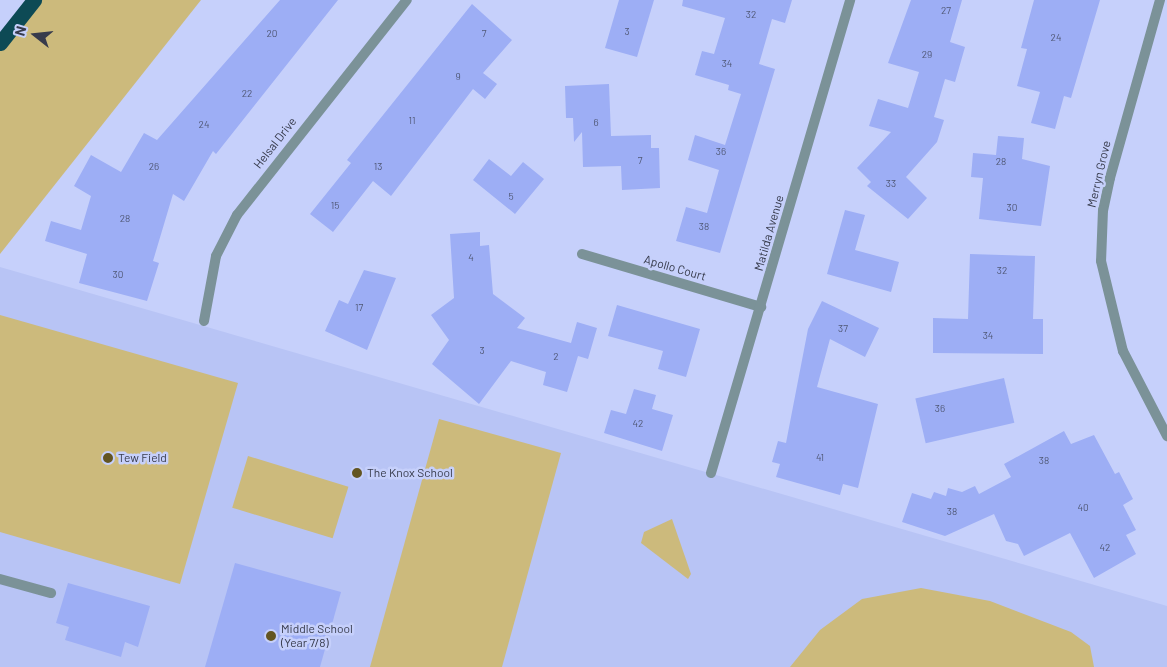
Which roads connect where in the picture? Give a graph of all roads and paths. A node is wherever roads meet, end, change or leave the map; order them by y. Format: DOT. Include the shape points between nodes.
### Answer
graph roads {
  1 [pos="34,0"];
  2 [pos="407,0"];
  3 [pos="850,0"];
  4 [pos="1160,0"];
  5 [pos="0,43"];
  6 [pos="582,254"];
  7 [pos="761,307"];
  8 [pos="204,322"];
  9 [pos="1167,436"];
  10 [pos="711,473"];
  11 [pos="0,579"];
  12 [pos="51,593"];
  1 -- 5 [label="highway"];
  2 -- 8 [label="street, Helsal Drive" via="237,215 216,256"];
  3 -- 7 [label="street, Matilda Avenue"];
  4 -- 9 [label="street, Merryn Grove" via="1110,178 1103,210 1102,260 1123,351"];
  6 -- 7 [label="street, Apollo Court"];
  7 -- 10 [label="street, Matilda Avenue"];
  11 -- 12 [label="street"];
}
